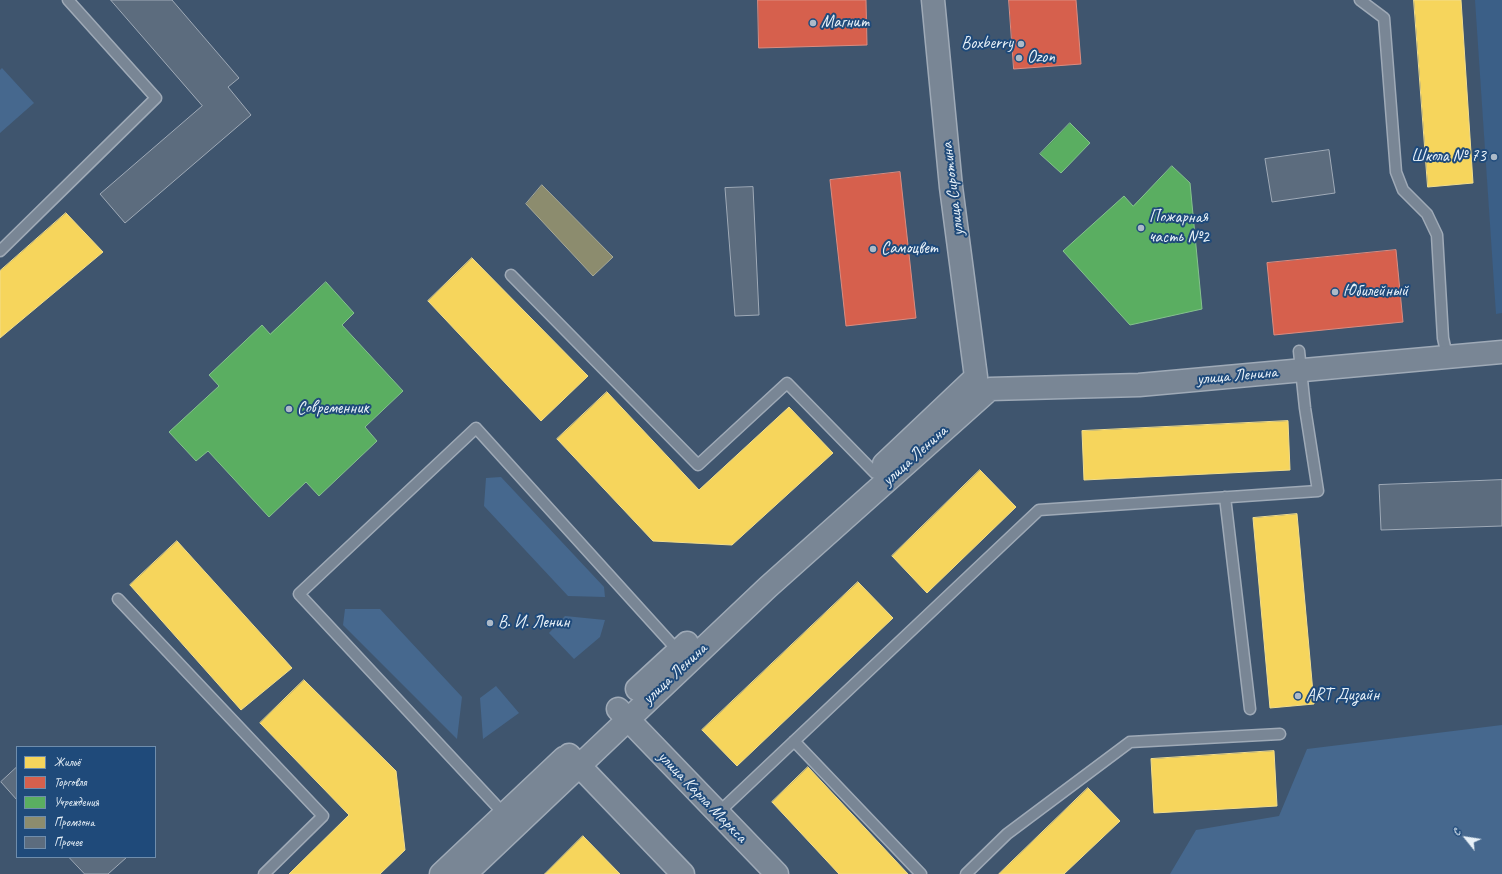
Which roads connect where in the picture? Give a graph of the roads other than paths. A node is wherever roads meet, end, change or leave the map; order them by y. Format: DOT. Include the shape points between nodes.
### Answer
graph roads {
  1 [pos="68,0"];
  2 [pos="933,0"];
  3 [pos="1360,0"];
  4 [pos="0,250"];
  5 [pos="511,274"];
  6 [pos="1502,352"];
  7 [pos="1447,356"];
  8 [pos="1300,360"];
  9 [pos="984,383"];
  10 [pos="875,472"];
  11 [pos="1225,497"];
  12 [pos="118,599"];
  13 [pos="683,656"];
  14 [pos="1250,709"];
  15 [pos="622,714"];
  16 [pos="1280,734"];
  17 [pos="794,741"];
  18 [pos="574,760"];
  19 [pos="718,813"];
  20 [pos="510,820"];
  21 [pos="264,874"];
  22 [pos="441,874"];
  23 [pos="465,874"];
  24 [pos="683,874"];
  25 [pos="777,874"];
  26 [pos="921,874"];
  27 [pos="966,874"];
  1 -- 4 [label="lane" via="156,98"];
  2 -- 9 [label="main road, улица Сиротина" via="951,187"];
  3 -- 7 [label="lane" via="1384,18 1396,172 1403,190 1427,214 1437,235 1443,338"];
  5 -- 10 [label="lane" via="698,464 787,383"];
  6 -- 7 [label="main road, улица Ленина"];
  7 -- 8 [label="main road, улица Ленина"];
  8 -- 9 [label="main road, улица Ленина" via="1139,385"];
  8 -- 11 [label="lane" via="1318,491"];
  9 -- 10 [label="main road"];
  9 -- 13 [label="main road, улица Ленина" via="768,587"];
  10 -- 13 [label="main road"];
  11 -- 14 [label="lane"];
  11 -- 17 [label="lane" via="1039,510"];
  12 -- 21 [label="lane" via="323,816"];
  13 -- 15 [label="main road, улица Ленина"];
  13 -- 20 [label="lane" via="476,428 299,594"];
  15 -- 18 [label="main road, улица Ленина"];
  15 -- 19 [label="main road, улица Карла Маркса"];
  16 -- 27 [label="lane" via="1130,742 1007,834"];
  17 -- 19 [label="lane"];
  17 -- 26 [label="lane"];
  18 -- 20 [label="main road, улица Ленина"];
  18 -- 24 [label="main road"];
  19 -- 25 [label="main road, улица Карла Маркса"];
  20 -- 22 [label="main road"];
  20 -- 23 [label="main road, улица Ленина"];
}
